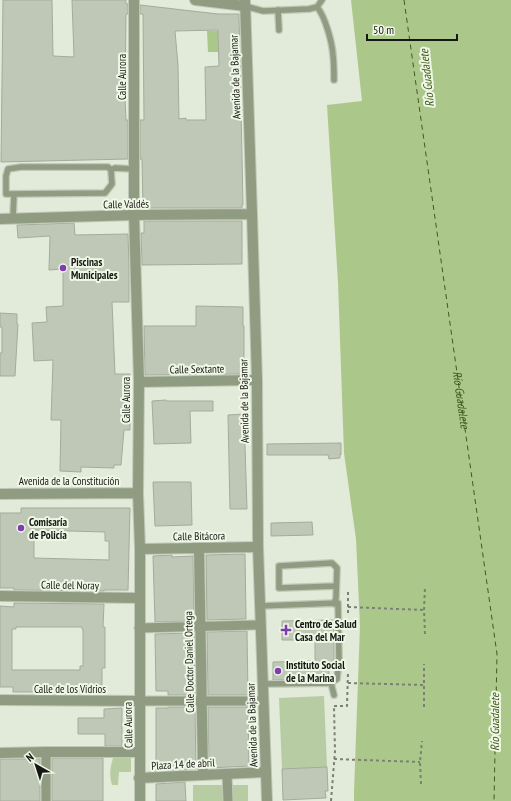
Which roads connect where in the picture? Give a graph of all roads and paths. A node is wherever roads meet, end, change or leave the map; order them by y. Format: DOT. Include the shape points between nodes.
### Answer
graph roads {
  1 [pos="134,0"];
  2 [pos="195,0"];
  3 [pos="322,0"];
  4 [pos="245,3"];
  5 [pos="317,7"];
  6 [pos="278,10"];
  7 [pos="279,30"];
  8 [pos="334,80"];
  9 [pos="134,169"];
  10 [pos="111,170"];
  11 [pos="14,194"];
  12 [pos="252,214"];
  13 [pos="134,215"];
  14 [pos="12,218"];
  15 [pos="0,219"];
  16 [pos="256,380"];
  17 [pos="139,382"];
  18 [pos="138,493"];
  19 [pos="0,494"];
  20 [pos="258,546"];
  21 [pos="199,548"];
  22 [pos="140,549"];
  23 [pos="336,586"];
  24 [pos="425,587"];
  25 [pos="0,596"];
  26 [pos="139,598"];
  27 [pos="334,604"];
  28 [pos="260,606"];
  29 [pos="348,607"];
  30 [pos="424,610"];
  31 [pos="260,625"];
  32 [pos="200,626"];
  33 [pos="139,628"];
  34 [pos="425,634"];
  35 [pos="424,664"];
  36 [pos="331,683"];
  37 [pos="348,683"];
  38 [pos="263,684"];
  39 [pos="424,685"];
  40 [pos="334,696"];
  41 [pos="0,700"];
  42 [pos="140,701"];
  43 [pos="201,701"];
  44 [pos="263,701"];
  45 [pos="424,707"];
  46 [pos="422,741"];
  47 [pos="46,752"];
  48 [pos="140,752"];
  49 [pos="0,753"];
  50 [pos="334,759"];
  51 [pos="420,762"];
  52 [pos="266,772"];
  53 [pos="227,774"];
  54 [pos="203,775"];
  55 [pos="139,778"];
  56 [pos="420,784"];
  57 [pos="46,801"];
  58 [pos="140,801"];
  59 [pos="228,801"];
  60 [pos="267,801"];
  61 [pos="331,801"];
  1 -- 9 [label="street, Calle Aurora"];
  2 -- 4 [label="street"];
  3 -- 5 [label="lane"];
  4 -- 6 [label="lane" via="263,10"];
  4 -- 12 [label="street, Avenida de la Bajamar"];
  5 -- 6 [label="lane"];
  5 -- 8 [label="lane" via="326,22 332,47"];
  6 -- 7 [label="lane"];
  9 -- 10 [label="lane"];
  9 -- 13 [label="street, Calle Aurora"];
  10 -- 11 [label="lane" via="112,184 106,193"];
  10 -- 11 [label="lane" via="108,167 8,169 6,194"];
  11 -- 14 [label="lane"];
  12 -- 13 [label="street, Calle Valdés"];
  12 -- 16 [label="street, Avenida de la Bajamar"];
  13 -- 14 [label="street, Calle Valdés"];
  13 -- 17 [label="street, Calle Aurora"];
  14 -- 15 [label="street, Calle Valdés"];
  16 -- 17 [label="street, Calle Sextante"];
  16 -- 20 [label="street, Avenida de la Bajamar"];
  17 -- 18 [label="street, Calle Aurora"];
  18 -- 19 [label="street, Avenida de la Constitución"];
  18 -- 22 [label="street, Calle Aurora"];
  20 -- 21 [label="street, Calle Bitácora"];
  20 -- 28 [label="street, Avenida de la Bajamar"];
  21 -- 22 [label="street, Calle Bitácora"];
  21 -- 32 [label="street, Calle Doctor Daniel Ortega"];
  22 -- 26 [label="street, Calle Aurora"];
  23 -- 23 [label="lane" via="337,568 332,564 279,566 279,588"];
  23 -- 27 [label="lane"];
  24 -- 30 [label="path"];
  25 -- 26 [label="street, Calle del Noray"];
  26 -- 33 [label="street, Calle Aurora"];
  27 -- 28 [label="lane"];
  27 -- 36 [label="lane" via="338,603 339,659 337,679"];
  28 -- 31 [label="street, Avenida de la Bajamar"];
  29 -- 30 [label="path"];
  30 -- 34 [label="path"];
  31 -- 32 [label="street"];
  31 -- 38 [label="street, Avenida de la Bajamar"];
  32 -- 33 [label="street"];
  32 -- 43 [label="street, Calle Doctor Daniel Ortega"];
  33 -- 42 [label="street, Calle Aurora"];
  35 -- 39 [label="path"];
  36 -- 38 [label="lane"];
  36 -- 40 [label="lane"];
  37 -- 39 [label="path"];
  38 -- 44 [label="street, Avenida de la Bajamar"];
  39 -- 45 [label="path"];
  40 -- 50 [label="path"];
  41 -- 42 [label="street, Calle de los Vidrios"];
  42 -- 43 [label="street"];
  42 -- 48 [label="street, Calle Aurora"];
  43 -- 44 [label="street"];
  43 -- 54 [label="street, Calle Doctor Daniel Ortega"];
  44 -- 52 [label="street, Avenida de la Bajamar"];
  46 -- 51 [label="path"];
  47 -- 48 [label="street"];
  47 -- 49 [label="street"];
  47 -- 57 [label="street"];
  48 -- 55 [label="street, Calle Aurora"];
  50 -- 51 [label="path"];
  50 -- 61 [label="path"];
  51 -- 56 [label="path"];
  52 -- 53 [label="street, Plaza 14 de abril"];
  52 -- 60 [label="street, Avenida de la Bajamar"];
  53 -- 54 [label="street, Plaza 14 de abril"];
  53 -- 59 [label="street, Plaza 14 de abril"];
  54 -- 55 [label="street, Plaza 14 de abril"];
  55 -- 58 [label="street, Calle Aurora"];
}
